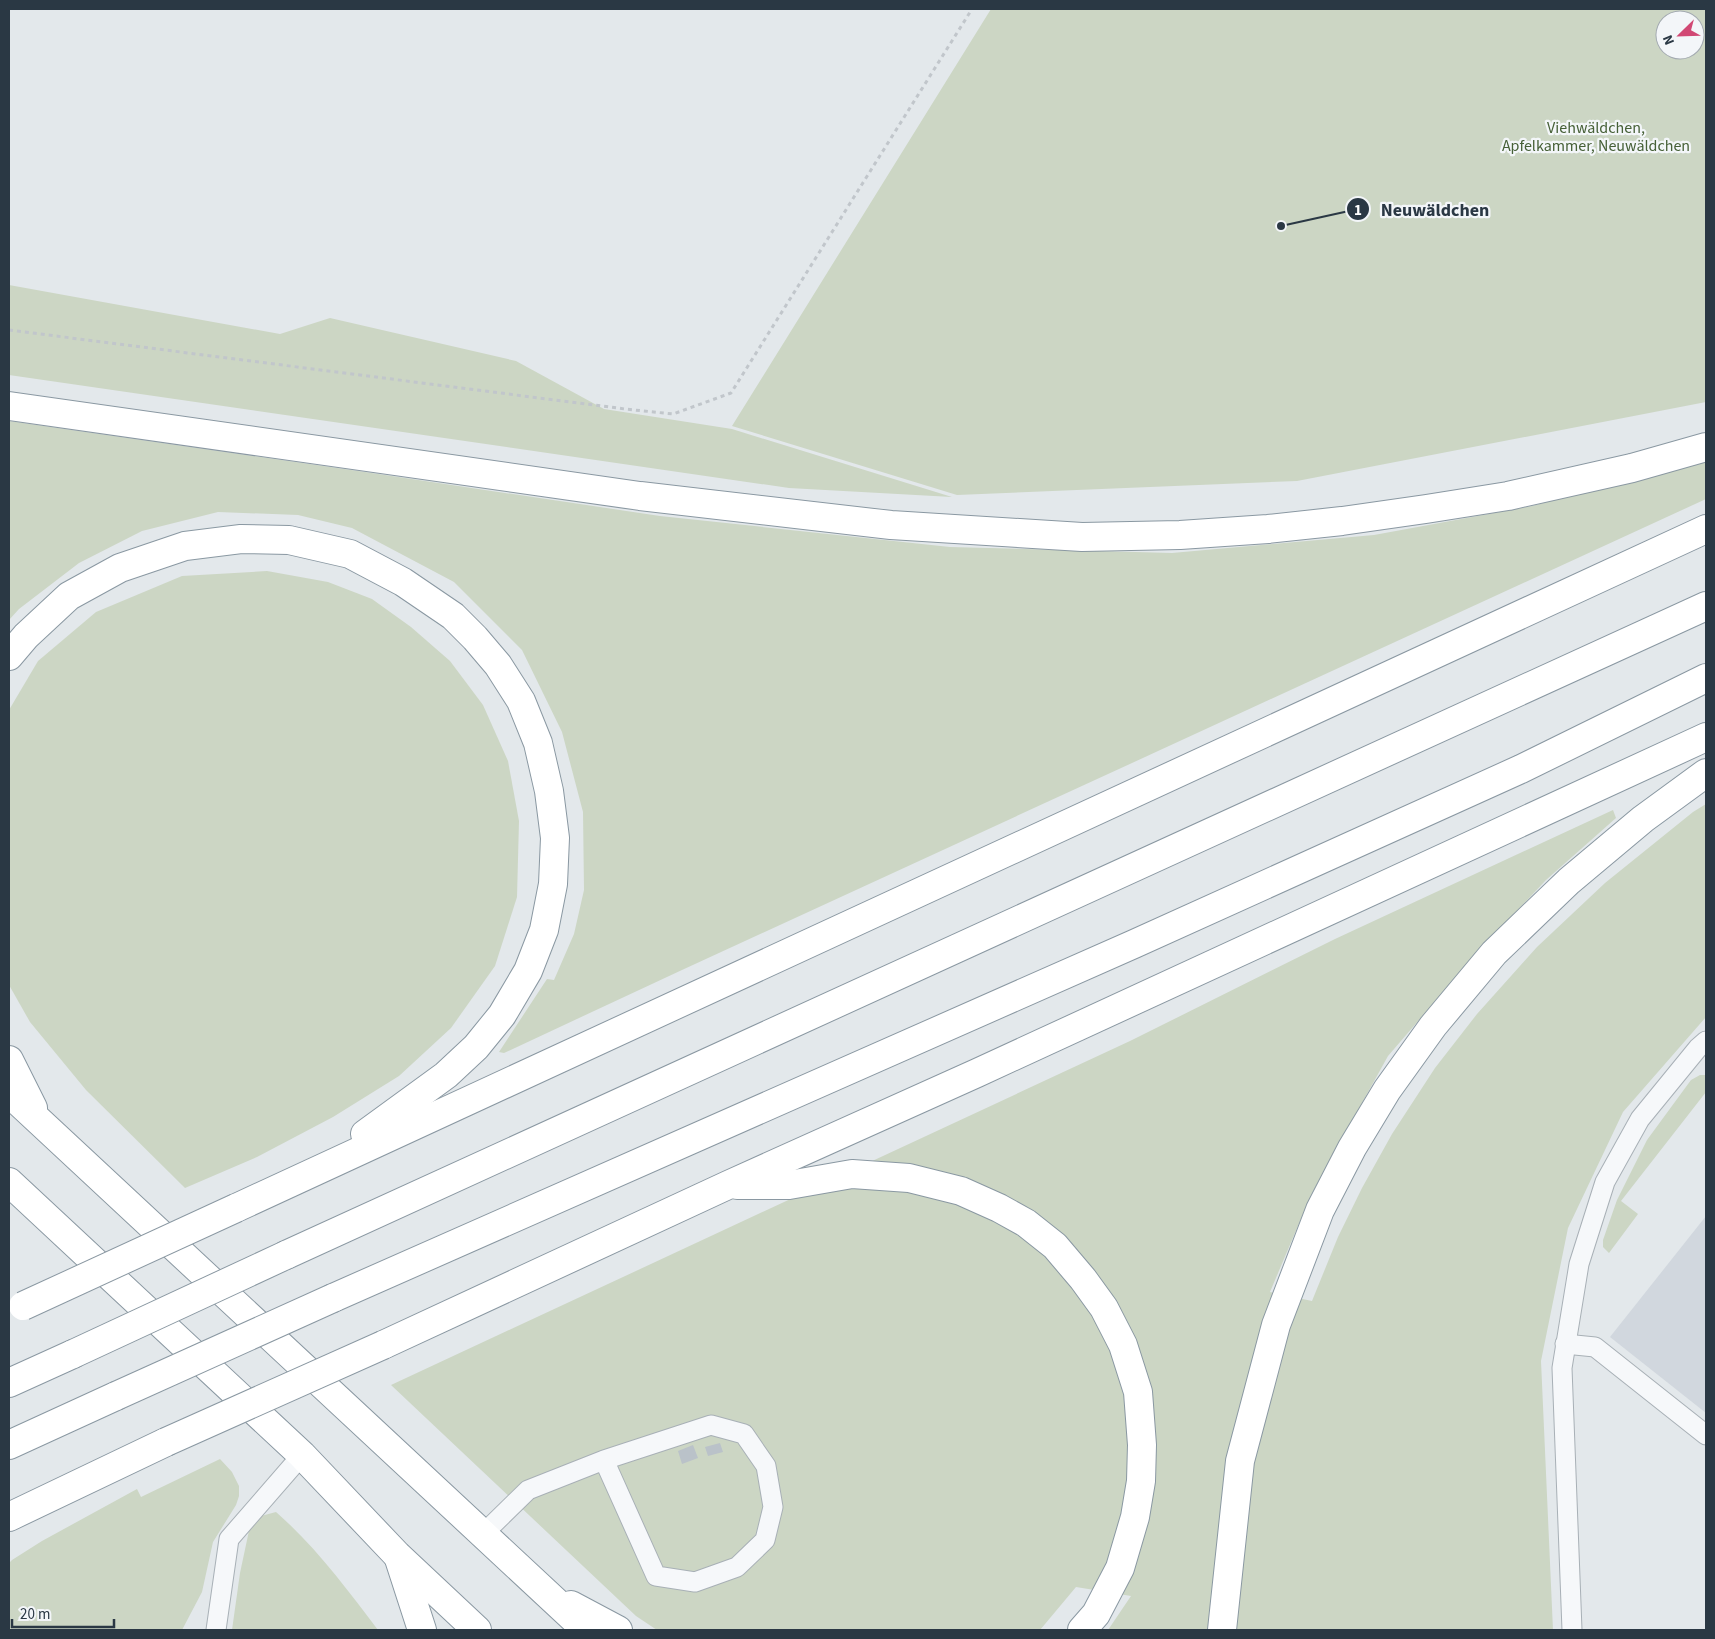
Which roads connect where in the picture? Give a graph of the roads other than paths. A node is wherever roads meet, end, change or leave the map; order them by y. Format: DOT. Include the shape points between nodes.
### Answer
graph roads {
  1 [pos="9,406"];
  2 [pos="1706,447"];
  3 [pos="1706,529"];
  4 [pos="1706,606"];
  5 [pos="9,656"];
  6 [pos="1706,678"];
  7 [pos="1706,737"];
  8 [pos="1706,773"];
  9 [pos="1706,1041"];
  10 [pos="9,1060"];
  11 [pos="9,1093"];
  12 [pos="41,1122"];
  13 [pos="314,1171"];
  14 [pos="9,1182"];
  15 [pos="728,1185"];
  16 [pos="16,1309"];
  17 [pos="1565,1344"];
  18 [pos="9,1383"];
  19 [pos="1706,1434"];
  20 [pos="9,1445"];
  21 [pos="302,1455"];
  22 [pos="604,1460"];
  23 [pos="83,1481"];
  24 [pos="9,1517"];
  25 [pos="482,1535"];
  26 [pos="9,1537"];
  27 [pos="397,1555"];
  28 [pos="541,1588"];
  29 [pos="216,1630"];
  30 [pos="422,1630"];
  31 [pos="477,1630"];
  32 [pos="586,1630"];
  33 [pos="618,1630"];
  34 [pos="1082,1630"];
  35 [pos="1222,1630"];
  36 [pos="1572,1630"];
  1 -- 2 [label="highway" via="659,498 891,525 1082,537 1268,529 1426,510 1508,496 1632,468"];
  3 -- 13 [label="highway"];
  4 -- 18 [label="highway, bridge"];
  5 -- 13 [label="highway" via="69,596 120,568 185,546 241,540 289,540 350,554 428,599 476,638 521,701 540,753 555,838 553,884 544,930 528,971 502,1015 476,1047 446,1075"];
  6 -- 20 [label="highway, bridge" via="1521,769 1144,940 333,1298"];
  7 -- 15 [label="highway"];
  8 -- 35 [label="highway" via="1643,819 1569,881 1494,953 1433,1026 1387,1090 1352,1148 1320,1210 1271,1343 1240,1461"];
  9 -- 17 [label="lane" via="1640,1119 1606,1182 1578,1264"];
  10 -- 12 [label="highway"];
  11 -- 12 [label="highway"];
  12 -- 25 [label="highway"];
  13 -- 16 [label="highway, bridge"];
  14 -- 21 [label="highway"];
  15 -- 23 [label="highway, bridge"];
  15 -- 34 [label="highway" via="789,1185 852,1174 909,1178 961,1191 1026,1223 1055,1246 1083,1279 1104,1308 1123,1345 1138,1392 1142,1445 1135,1517 1120,1568 1096,1614"];
  17 -- 19 [label="lane" via="1594,1347"];
  17 -- 36 [label="lane" via="1562,1368"];
  21 -- 27 [label="highway"];
  21 -- 29 [label="lane" via="229,1539"];
  22 -- 22 [label="lane" via="711,1425 744,1434 766,1466 774,1507 765,1540 738,1567 695,1582 656,1576"];
  22 -- 25 [label="lane" via="528,1490"];
  23 -- 24 [label="highway"];
  23 -- 26 [label="highway"];
  25 -- 28 [label="highway"];
  27 -- 30 [label="highway"];
  27 -- 31 [label="highway"];
  28 -- 32 [label="highway"];
  28 -- 33 [label="highway"];
}
